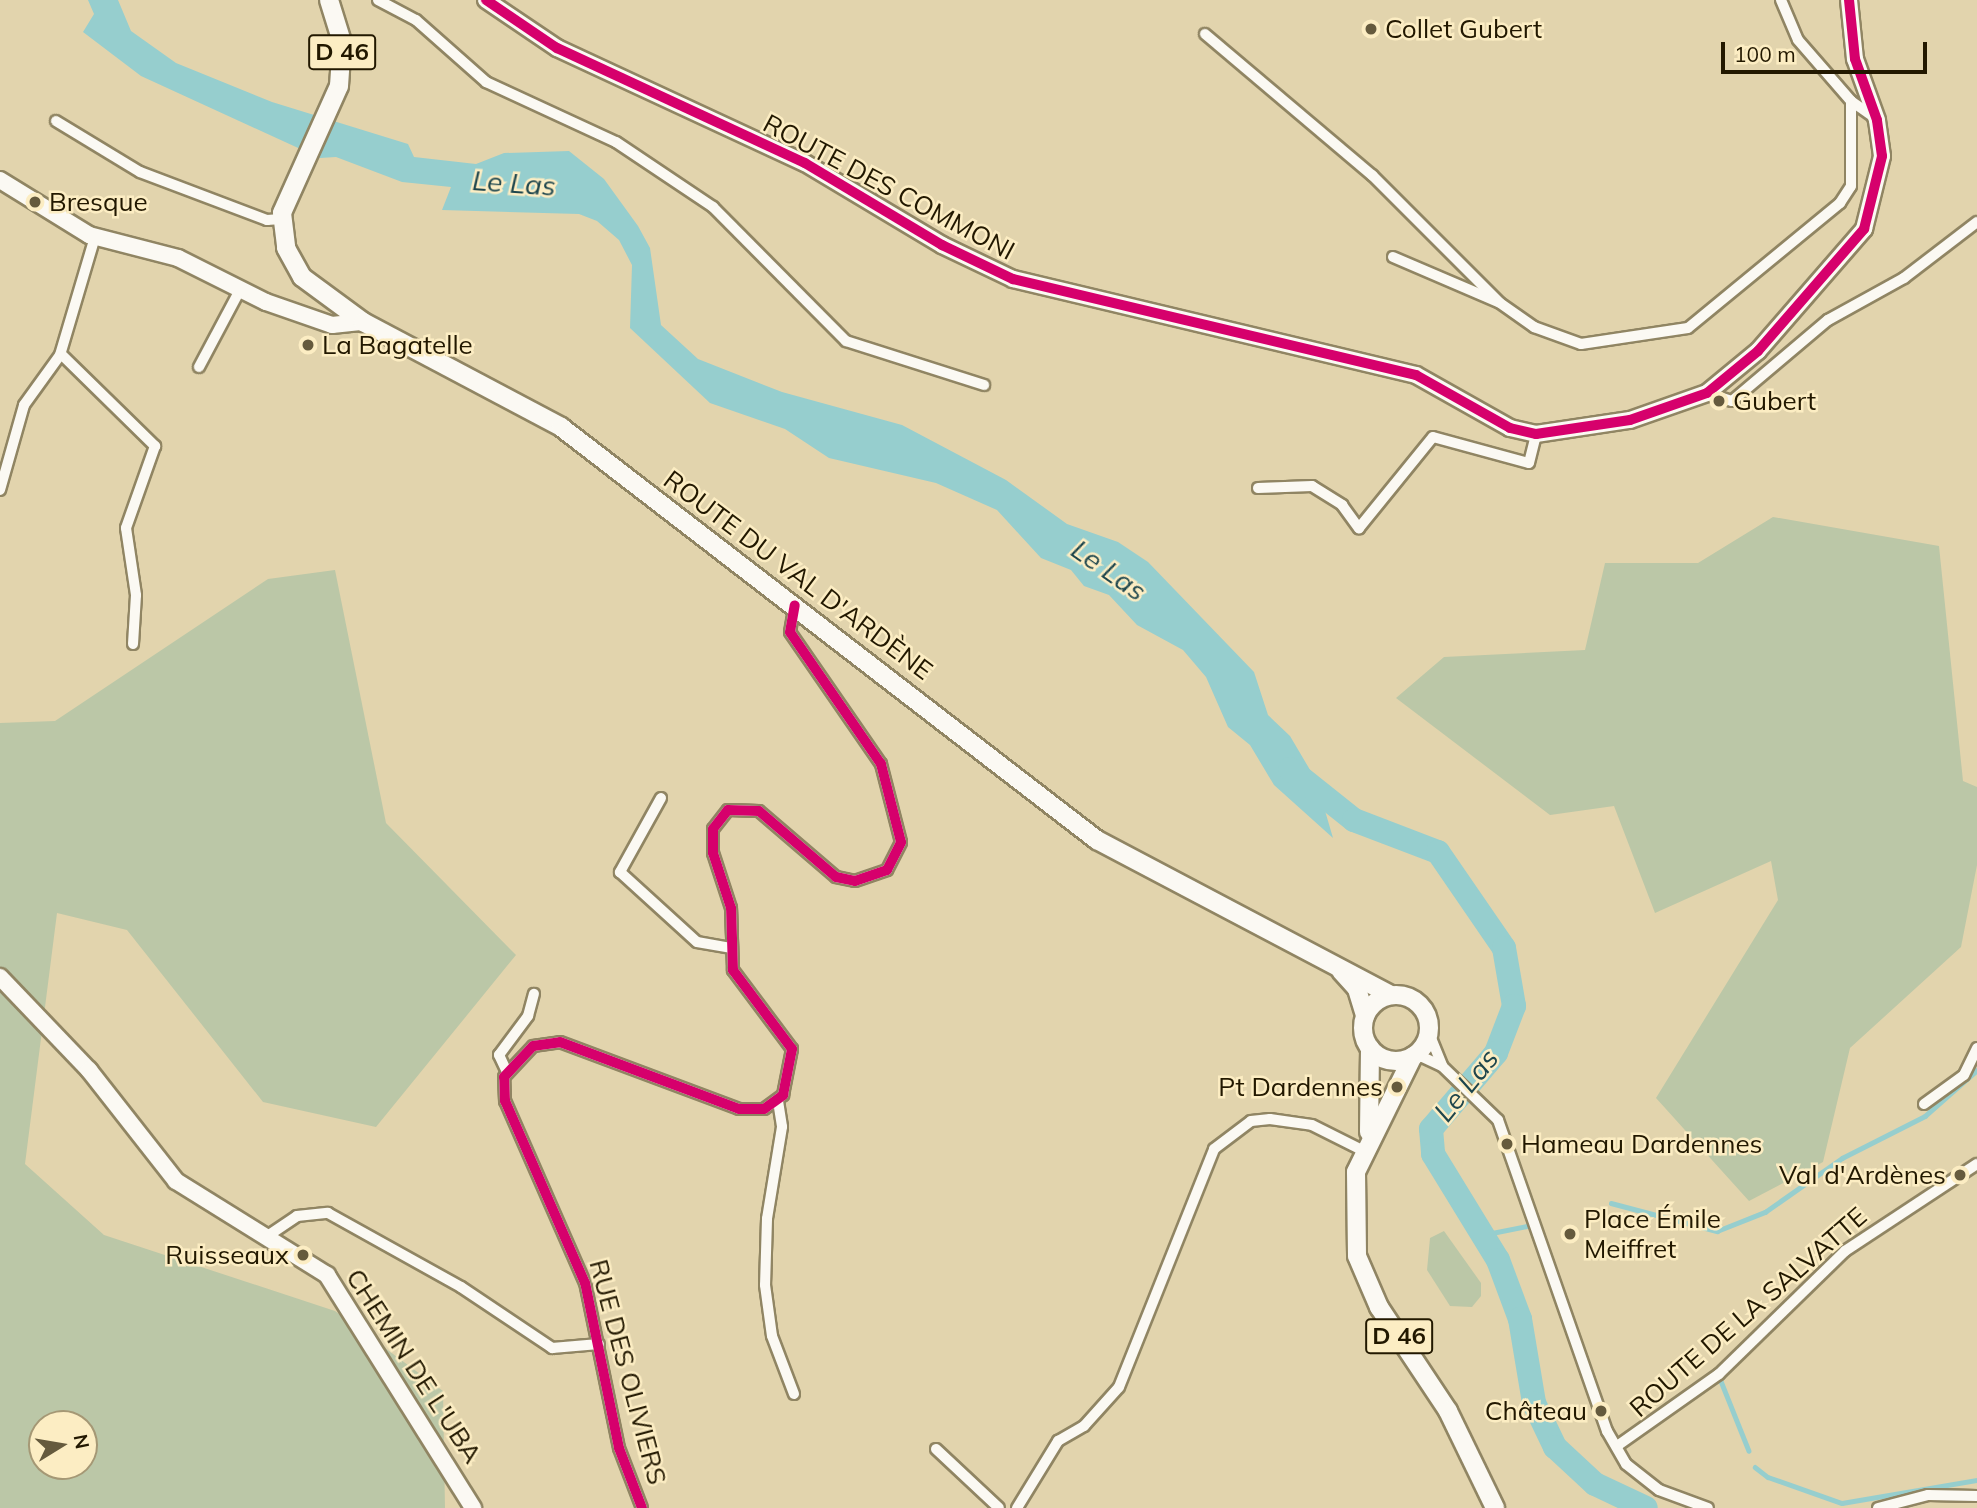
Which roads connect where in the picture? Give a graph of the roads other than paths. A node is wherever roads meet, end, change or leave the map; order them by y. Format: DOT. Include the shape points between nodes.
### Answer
graph roads {
  1 [pos="329,0"];
  2 [pos="377,0"];
  3 [pos="486,0"];
  4 [pos="1781,0"];
  5 [pos="1849,0"];
  6 [pos="1205,34"];
  7 [pos="1851,101"];
  8 [pos="1877,120"];
  9 [pos="56,121"];
  10 [pos="0,180"];
  11 [pos="281,219"];
  12 [pos="1977,222"];
  13 [pos="95,237"];
  14 [pos="1393,257"];
  15 [pos="240,290"];
  16 [pos="1500,303"];
  17 [pos="363,322"];
  18 [pos="61,354"];
  19 [pos="199,367"];
  20 [pos="984,385"];
  21 [pos="1707,393"];
  22 [pos="1536,434"];
  23 [pos="1258,488"];
  24 [pos="0,490"];
  25 [pos="795,605"];
  26 [pos="133,644"];
  27 [pos="661,798"];
  28 [pos="730,948"];
  29 [pos="1336,966"];
  30 [pos="0,977"];
  31 [pos="534,994"];
  32 [pos="1391,995"];
  33 [pos="1365,1016"];
  34 [pos="1429,1033"];
  35 [pos="1370,1048"];
  36 [pos="1977,1048"];
  37 [pos="1415,1055"];
  38 [pos="1445,1069"];
  39 [pos="507,1072"];
  40 [pos="778,1101"];
  41 [pos="1924,1104"];
  42 [pos="1366,1145"];
  43 [pos="1975,1168"];
  44 [pos="269,1235"];
  45 [pos="599,1344"];
  46 [pos="794,1394"];
  47 [pos="1617,1447"];
  48 [pos="936,1449"];
  49 [pos="1977,1496"];
  50 [pos="473,1508"];
  51 [pos="642,1508"];
  52 [pos="999,1508"];
  53 [pos="1017,1508"];
  54 [pos="1495,1508"];
  55 [pos="1708,1508"];
  56 [pos="1878,1508"];
  1 -- 11 [label="main road, D 46" via="342,52 334,104 287,192"];
  2 -- 20 [label="street" via="416,20 486,82 615,142 713,207 846,341"];
  3 -- 22 [label="street, ROUTE DES COMMONI" via="545,42 805,163 981,265 1043,289 1416,375 1510,428"];
  4 -- 7 [label="street" via="1798,40"];
  5 -- 8 [label="street" via="1855,59"];
  6 -- 16 [label="street" via="1372,175"];
  7 -- 8 [label="street"];
  7 -- 16 [label="street" via="1851,186 1840,203 1688,328 1581,344 1534,327"];
  8 -- 21 [label="street" via="1882,156 1864,229 1758,351"];
  9 -- 11 [label="street" via="140,172 267,220"];
  10 -- 13 [label="street"];
  11 -- 17 [label="main road, ROUTE DU VAL D'ARDÈNE" via="298,272"];
  12 -- 21 [label="street" via="1904,278 1828,320 1732,401"];
  13 -- 15 [label="street" via="178,258"];
  13 -- 18 [label="street"];
  14 -- 16 [label="street"];
  15 -- 17 [label="street" via="332,325"];
  15 -- 19 [label="street"];
  17 -- 25 [label="main road, ROUTE DU VAL D'ARDÈNE" via="540,412"];
  18 -- 24 [label="street" via="24,405"];
  18 -- 26 [label="street" via="155,446 126,528 136,594"];
  21 -- 22 [label="street" via="1630,420"];
  22 -- 23 [label="street" via="1530,463 1433,437 1359,528 1342,505 1312,486"];
  25 -- 28 [label="street" via="788,620 794,638 885,774 899,851 874,878 844,880 767,815 744,807 728,810 711,838 731,908"];
  25 -- 29 [label="main road, ROUTE DU VAL D'ARDÈNE" via="1062,817"];
  27 -- 28 [label="street" via="623,858 621,875 696,942"];
  28 -- 40 [label="street" via="740,984 792,1049 792,1072"];
  29 -- 32 [label="main road, ROUTE DU VAL D'ARDÈNE"];
  29 -- 33 [label="main road, ROUTE DU VAL D'ARDÈNE" via="1357,989"];
  30 -- 44 [label="street, CHEMIN DE L'UBA" via="89,1070 176,1181"];
  31 -- 39 [label="street, RUE DES OLIVIERS" via="528,1016 499,1055"];
  32 -- 33 [label="main road"];
  32 -- 34 [label="main road" via="1420,1004"];
  33 -- 35 [label="main road"];
  34 -- 37 [label="main road"];
  34 -- 38 [label="street"];
  35 -- 37 [label="main road" via="1395,1061"];
  35 -- 42 [label="main road, D 46"];
  36 -- 41 [label="street" via="1964,1075"];
  37 -- 38 [label="street"];
  37 -- 42 [label="main road, D 46"];
  38 -- 47 [label="street" via="1494,1114"];
  39 -- 40 [label="street" via="533,1046 560,1042 739,1109 757,1111"];
  39 -- 45 [label="street, RUE DES OLIVIERS" via="505,1101 578,1262"];
  40 -- 46 [label="street" via="782,1127 765,1284 772,1336"];
  42 -- 53 [label="street" via="1312,1125 1270,1119 1251,1121 1214,1149 1119,1387 1084,1426 1058,1441"];
  42 -- 54 [label="main road, D 46" via="1352,1210 1365,1282 1448,1411"];
  43 -- 47 [label="street, ROUTE DE LA SALVATTE" via="1845,1251 1719,1374"];
  44 -- 45 [label="street" via="297,1216 328,1213 461,1287 552,1348"];
  44 -- 50 [label="street, CHEMIN DE L'UBA" via="333,1282"];
  45 -- 51 [label="street, RUE DES OLIVIERS" via="619,1448"];
  47 -- 55 [label="street" via="1641,1480"];
  48 -- 52 [label="street"];
  49 -- 56 [label="street" via="1928,1495"];
}
